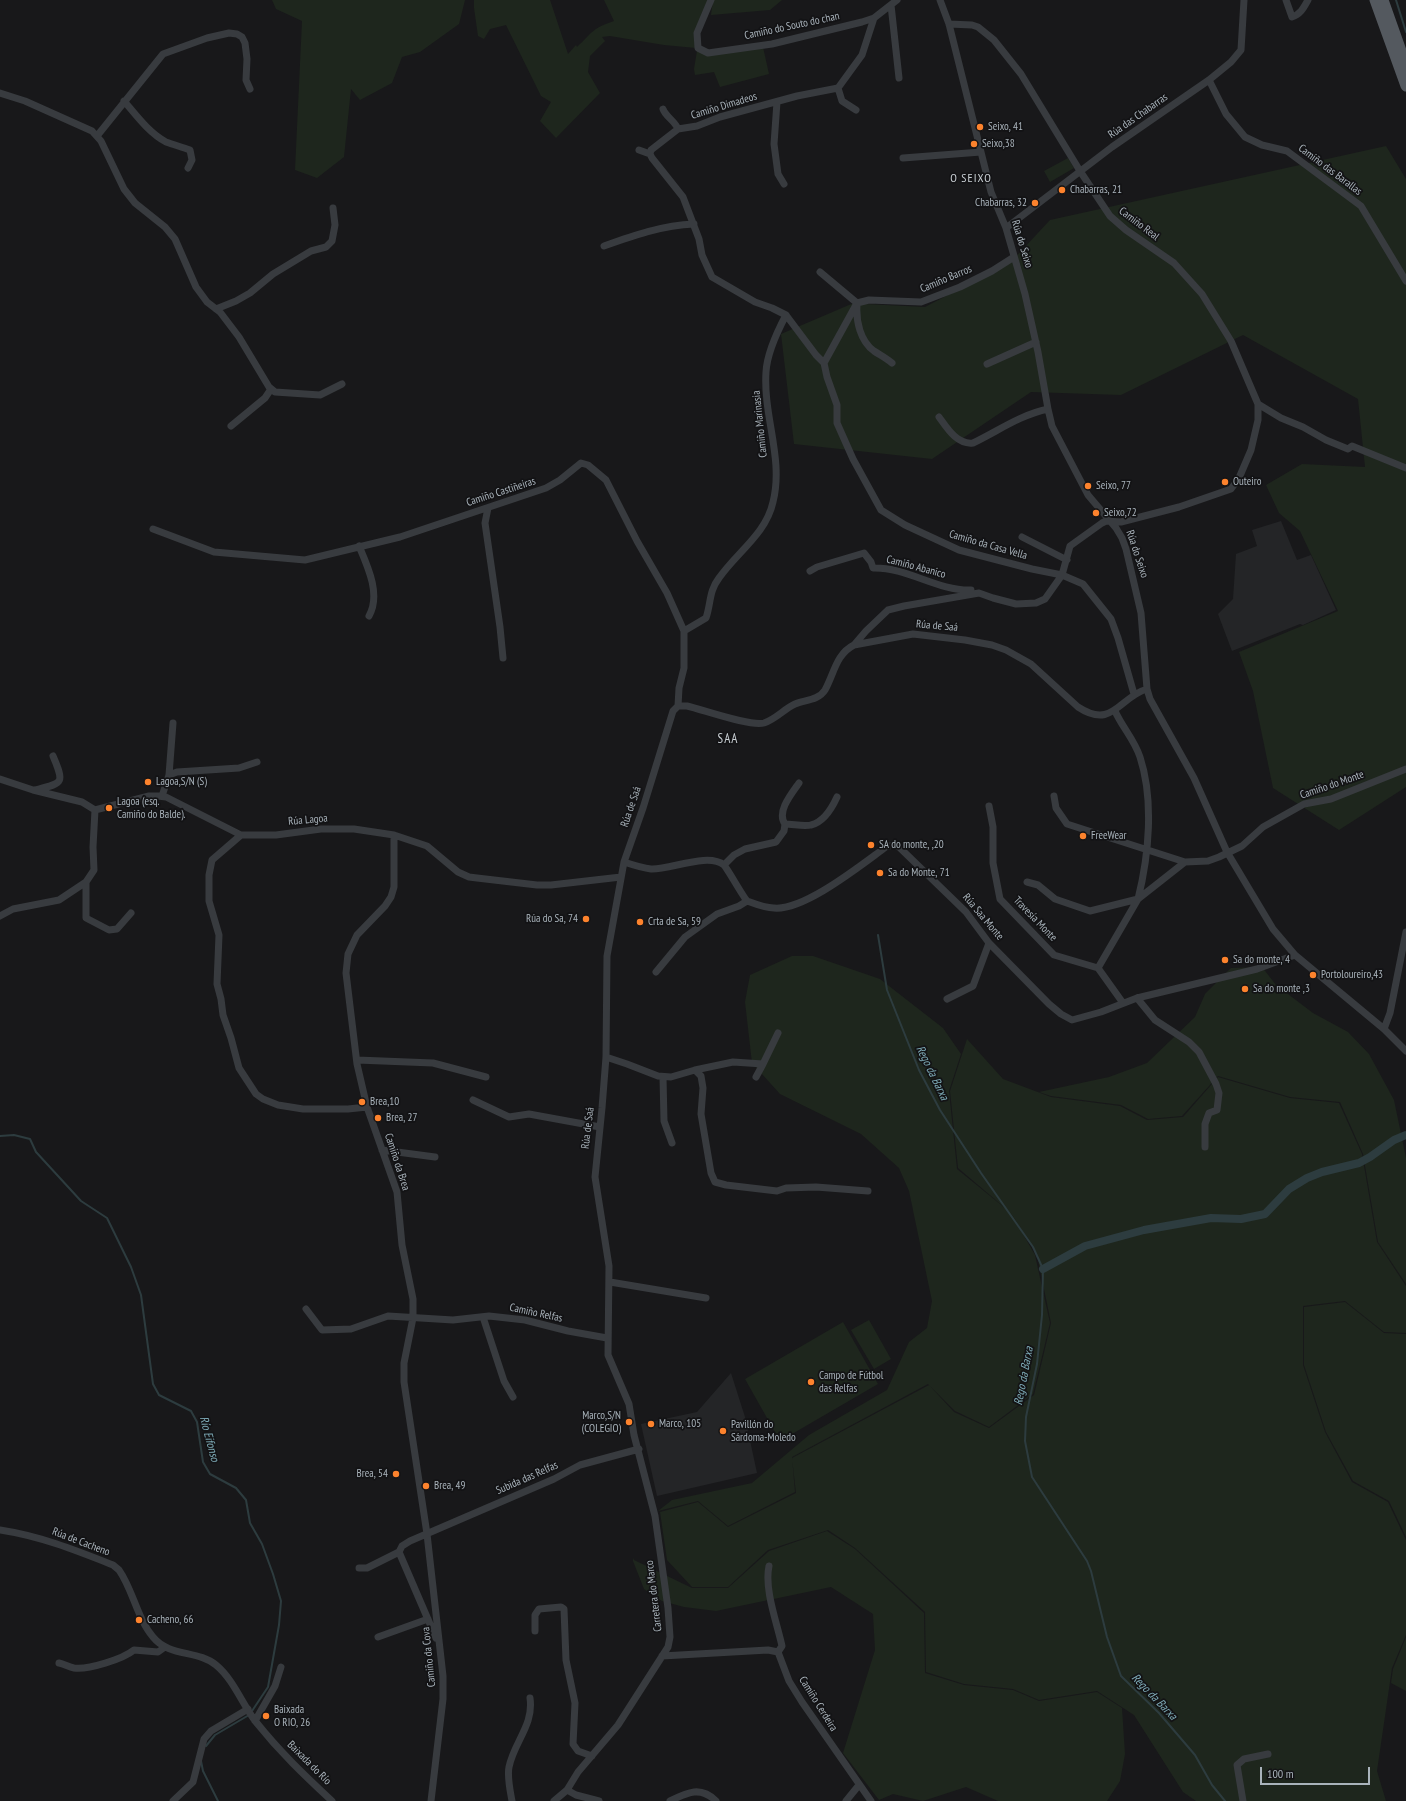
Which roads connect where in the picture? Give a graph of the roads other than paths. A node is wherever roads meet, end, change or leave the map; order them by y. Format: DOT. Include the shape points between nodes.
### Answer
graph roads {
  1 [pos="711,0"];
  2 [pos="897,0"];
  3 [pos="940,0"];
  4 [pos="1244,0"];
  5 [pos="1286,0"];
  6 [pos="1308,0"];
  7 [pos="1375,0"];
  8 [pos="1383,0"];
  9 [pos="891,6"];
  10 [pos="874,18"];
  11 [pos="950,24"];
  12 [pos="1406,65"];
  13 [pos="899,78"];
  14 [pos="1209,80"];
  15 [pos="1406,86"];
  16 [pos="838,88"];
  17 [pos="250,89"];
  18 [pos="0,93"];
  19 [pos="124,101"];
  20 [pos="777,102"];
  21 [pos="663,109"];
  22 [pos="856,110"];
  23 [pos="678,129"];
  24 [pos="97,136"];
  25 [pos="639,150"];
  26 [pos="981,152"];
  27 [pos="650,154"];
  28 [pos="903,158"];
  29 [pos="188,168"];
  30 [pos="1080,171"];
  31 [pos="784,184"];
  32 [pos="333,208"];
  33 [pos="694,224"];
  34 [pos="1006,228"];
  35 [pos="604,246"];
  36 [pos="1014,257"];
  37 [pos="820,272"];
  38 [pos="1406,281"];
  39 [pos="857,303"];
  40 [pos="216,309"];
  41 [pos="786,315"];
  42 [pos="1036,342"];
  43 [pos="824,363"];
  44 [pos="892,363"];
  45 [pos="987,364"];
  46 [pos="342,384"];
  47 [pos="272,389"];
  48 [pos="1258,404"];
  49 [pos="1048,409"];
  50 [pos="938,417"];
  51 [pos="231,426"];
  52 [pos="1406,468"];
  53 [pos="488,508"];
  54 [pos="1111,522"];
  55 [pos="153,529"];
  56 [pos="1022,537"];
  57 [pos="360,546"];
  58 [pos="1067,560"];
  59 [pos="810,571"];
  60 [pos="1062,575"];
  61 [pos="979,593"];
  62 [pos="369,616"];
  63 [pos="684,631"];
  64 [pos="854,645"];
  65 [pos="503,658"];
  66 [pos="1147,689"];
  67 [pos="1134,694"];
  68 [pos="678,706"];
  69 [pos="1115,711"];
  70 [pos="174,722"];
  71 [pos="53,756"];
  72 [pos="257,762"];
  73 [pos="1406,769"];
  74 [pos="168,775"];
  75 [pos="0,779"];
  76 [pos="799,783"];
  77 [pos="33,790"];
  78 [pos="162,796"];
  79 [pos="1054,796"];
  80 [pos="837,797"];
  81 [pos="989,806"];
  82 [pos="95,810"];
  83 [pos="786,824"];
  84 [pos="394,835"];
  85 [pos="241,836"];
  86 [pos="1147,850"];
  87 [pos="1227,852"];
  88 [pos="624,862"];
  89 [pos="1185,862"];
  90 [pos="724,865"];
  91 [pos="621,877"];
  92 [pos="86,882"];
  93 [pos="1027,882"];
  94 [pos="1138,899"];
  95 [pos="747,902"];
  96 [pos="131,913"];
  97 [pos="0,916"];
  98 [pos="1406,932"];
  99 [pos="989,943"];
  100 [pos="1295,955"];
  101 [pos="1098,968"];
  102 [pos="656,972"];
  103 [pos="1137,998"];
  104 [pos="947,999"];
  105 [pos="1123,1003"];
  106 [pos="1384,1029"];
  107 [pos="778,1033"];
  108 [pos="1406,1051"];
  109 [pos="606,1058"];
  110 [pos="357,1060"];
  111 [pos="763,1064"];
  112 [pos="695,1070"];
  113 [pos="663,1076"];
  114 [pos="486,1077"];
  115 [pos="756,1077"];
  116 [pos="473,1100"];
  117 [pos="367,1107"];
  118 [pos="600,1127"];
  119 [pos="672,1143"];
  120 [pos="1205,1147"];
  121 [pos="382,1150"];
  122 [pos="435,1157"];
  123 [pos="868,1191"];
  124 [pos="610,1282"];
  125 [pos="706,1298"];
  126 [pos="306,1309"];
  127 [pos="483,1317"];
  128 [pos="413,1318"];
  129 [pos="607,1338"];
  130 [pos="513,1397"];
  131 [pos="639,1449"];
  132 [pos="0,1530"];
  133 [pos="427,1534"];
  134 [pos="399,1552"];
  135 [pos="769,1566"];
  136 [pos="359,1568"];
  137 [pos="428,1619"];
  138 [pos="535,1631"];
  139 [pos="378,1636"];
  140 [pos="438,1642"];
  141 [pos="165,1647"];
  142 [pos="778,1652"];
  143 [pos="662,1656"];
  144 [pos="59,1663"];
  145 [pos="281,1667"];
  146 [pos="530,1698"];
  147 [pos="248,1710"];
  148 [pos="255,1721"];
  149 [pos="1268,1754"];
  150 [pos="592,1756"];
  151 [pos="859,1785"];
  152 [pos="567,1790"];
  153 [pos="173,1801"];
  154 [pos="332,1801"];
  155 [pos="431,1801"];
  156 [pos="512,1801"];
  157 [pos="554,1801"];
  158 [pos="598,1801"];
  159 [pos="670,1801"];
  160 [pos="716,1801"];
  161 [pos="846,1801"];
  162 [pos="871,1801"];
  163 [pos="1243,1801"];
  1 -- 10 [label="street, Camiño do Souto do chan" via="697,33 698,48 708,53 772,44"];
  2 -- 9 [label="street, Camiño do Souto do chan"];
  3 -- 11 [label="street, Rúa do Seixo"];
  4 -- 14 [label="street, Rúa das Chabarras" via="1241,50"];
  5 -- 6 [label="street" via="1292,17 1302,11"];
  7 -- 15 [label="main road"];
  8 -- 12 [label="main road"];
  9 -- 10 [label="street, Camiño do Souto do chan"];
  9 -- 13 [label="street"];
  10 -- 16 [label="street" via="862,55"];
  11 -- 26 [label="street, Rúa do Seixo"];
  11 -- 30 [label="street, Camiño Real" via="978,27 994,40 1021,74"];
  14 -- 30 [label="street, Rúa das Chabarras"];
  14 -- 38 [label="street, Camiño das Barallas" via="1226,114 1245,137 1262,145 1287,151 1361,206"];
  16 -- 20 [label="street, Camiño Dimadeos"];
  16 -- 22 [label="street" via="842,101"];
  17 -- 19 [label="street" via="246,80 247,59 242,37 229,33 163,54"];
  18 -- 24 [label="street" via="92,131"];
  19 -- 24 [label="street"];
  19 -- 29 [label="street" via="140,120 166,142 190,150 192,160"];
  20 -- 23 [label="street, Camiño Dimadeos" via="720,117 697,126"];
  20 -- 31 [label="street" via="774,144 778,174"];
  21 -- 23 [label="street"];
  23 -- 27 [label="street, Camiño Dimadeos" via="659,142"];
  24 -- 40 [label="street" via="124,189 134,203 165,227 175,239 196,287"];
  25 -- 27 [label="street"];
  26 -- 28 [label="street"];
  26 -- 34 [label="street, Rúa do Seixo" via="991,192"];
  27 -- 33 [label="street" via="683,197"];
  30 -- 34 [label="street, Rúa das Chabarras"];
  30 -- 48 [label="street, Camiño Real" via="1110,216 1174,263 1202,294 1231,342"];
  32 -- 40 [label="street" via="335,225 332,242 311,251 273,274 241,298"];
  33 -- 35 [label="street" via="661,229"];
  33 -- 41 [label="street" via="702,255 712,277 755,302"];
  34 -- 36 [label="street, Rúa do Seixo"];
  36 -- 39 [label="street, Camiño Barros" via="960,287 921,302 868,300"];
  36 -- 42 [label="street, Rúa do Seixo"];
  37 -- 39 [label="street"];
  39 -- 43 [label="street"];
  39 -- 44 [label="street" via="859,327 866,343"];
  40 -- 47 [label="street" via="239,337"];
  41 -- 43 [label="street"];
  41 -- 63 [label="street, Camiño Marinasia" via="776,335 766,371 776,484 770,514 760,531 718,578 711,591 706,618"];
  42 -- 45 [label="street"];
  42 -- 49 [label="street, Rúa do Seixo"];
  43 -- 60 [label="street, Camiño da Casa Vella" via="836,405 837,423 881,510 905,526 959,550"];
  46 -- 47 [label="street" via="320,395 284,394"];
  47 -- 51 [label="street"];
  48 -- 52 [label="street" via="1326,440 1348,449 1352,446"];
  48 -- 54 [label="street, Camiño Real" via="1258,420 1251,450 1239,478 1231,489 1179,507 1121,522"];
  49 -- 50 [label="street" via="1026,416 968,444 956,437"];
  49 -- 54 [label="street, Rúa do Seixo" via="1057,438 1088,495"];
  53 -- 57 [label="street, Camiño Castiñeiras" via="400,537"];
  53 -- 63 [label="street, Camiño Castiñeiras" via="546,488 581,463 588,465 606,480 667,593"];
  53 -- 65 [label="street" via="485,523"];
  54 -- 58 [label="street, Camiño Abanico" via="1102,523 1070,546"];
  54 -- 66 [label="street, Rúa do Seixo" via="1122,538 1136,586"];
  55 -- 57 [label="street, Camiño Castiñeiras" via="214,552 305,560"];
  56 -- 58 [label="street"];
  57 -- 62 [label="street" via="373,586 373,609"];
  58 -- 60 [label="street, Camiño Abanico"];
  59 -- 61 [label="street, Camiño Abanico" via="864,553 873,568"];
  60 -- 61 [label="street, Camiño Abanico" via="1045,599 1036,603 1016,604"];
  60 -- 67 [label="street, Camiño da Casa Vella" via="1084,584 1111,619"];
  61 -- 64 [label="street, Camiño Abanico" via="918,602 888,610"];
  63 -- 68 [label="street, Camiño Castiñeiras" via="684,668"];
  64 -- 68 [label="street" via="842,653 824,691 818,696 793,705 764,723 748,723 687,706"];
  64 -- 69 [label="street, Rúa de Saá" via="913,634 992,645 1031,664 1085,711 1106,714"];
  66 -- 67 [label="street"];
  66 -- 87 [label="street, Rúa do Seixo" via="1194,778"];
  67 -- 69 [label="street"];
  68 -- 88 [label="street, Rúa de Saá" via="670,718"];
  69 -- 86 [label="street, Travesía Monte" via="1140,756 1146,783"];
  70 -- 74 [label="street"];
  71 -- 77 [label="street" via="62,775 60,781 55,785"];
  72 -- 74 [label="street" via="239,768 177,772"];
  73 -- 87 [label="street, Camiño do Monte" via="1331,799 1304,804 1263,826 1242,846"];
  74 -- 78 [label="street"];
  75 -- 77 [label="street"];
  76 -- 83 [label="street" via="783,810 782,819"];
  77 -- 82 [label="street" via="82,802"];
  78 -- 82 [label="street" via="149,796"];
  78 -- 85 [label="street, Rúa Lagoa"];
  79 -- 86 [label="street" via="1056,808 1067,824"];
  80 -- 83 [label="street" via="824,817 814,824"];
  81 -- 101 [label="street, Travesía Monte" via="993,827 993,863 1000,899 1054,954"];
  82 -- 92 [label="street" via="92,847 94,870"];
  83 -- 90 [label="street" via="776,842 745,849"];
  84 -- 85 [label="street, Rúa Lagoa" via="354,829 321,829 276,835"];
  84 -- 91 [label="street, Rúa Lagoa" via="427,846 458,872 469,877 544,885"];
  84 -- 110 [label="street, Camiño da Brea" via="394,887 391,897 386,906 357,935 348,954 346,972"];
  85 -- 117 [label="street" via="212,860 209,875 209,901 219,935 217,984 223,1015 239,1068 256,1094 278,1105 303,1109"];
  86 -- 89 [label="street"];
  86 -- 94 [label="street, Travesía Monte"];
  87 -- 89 [label="street" via="1208,861"];
  87 -- 100 [label="street, Rúa do Seixo" via="1273,929"];
  88 -- 90 [label="street" via="651,869 704,861"];
  88 -- 91 [label="street, Rúa de Saá"];
  89 -- 94 [label="street, Travesía Monte"];
  90 -- 95 [label="street"];
  91 -- 109 [label="street, Rúa de Saá" via="607,956"];
  92 -- 96 [label="street" via="86,918 109,930 117,929"];
  92 -- 97 [label="street" via="59,900 13,908"];
  93 -- 94 [label="street, Travesía Monte" via="1038,885 1055,898 1090,911"];
  94 -- 101 [label="street, Travesía Monte"];
  95 -- 99 [label="street, Rúa Saa Monte" via="774,908 799,903 813,897 886,847 893,845 899,847 966,912"];
  95 -- 102 [label="street" via="717,914 685,937"];
  98 -- 106 [label="street" via="1390,1014"];
  99 -- 104 [label="street" via="973,986"];
  99 -- 105 [label="street, Rúa Saa Monte" via="1066,1018 1072,1020"];
  100 -- 103 [label="street, Rúa Saa Monte" via="1257,968"];
  100 -- 106 [label="street, Rúa do Seixo"];
  101 -- 105 [label="street"];
  103 -- 105 [label="street, Rúa Saa Monte"];
  103 -- 120 [label="street" via="1155,1020 1189,1042 1199,1052 1216,1084 1219,1093 1217,1110 1209,1113 1205,1124"];
  106 -- 108 [label="street, Rúa do Seixo"];
  107 -- 111 [label="street"];
  109 -- 113 [label="street"];
  109 -- 118 [label="street, Rúa de Saá"];
  110 -- 114 [label="street" via="433,1063"];
  110 -- 117 [label="street, Camiño da Brea"];
  111 -- 112 [label="street" via="733,1062"];
  111 -- 115 [label="street"];
  112 -- 113 [label="street"];
  112 -- 123 [label="street" via="702,1076 701,1114 711,1173 715,1182 777,1191 786,1188"];
  113 -- 119 [label="street" via="664,1121"];
  116 -- 118 [label="street" via="509,1118 529,1114"];
  117 -- 121 [label="street, Camiño da Brea"];
  118 -- 124 [label="street, Rúa de Saá" via="594,1177"];
  121 -- 122 [label="street"];
  121 -- 128 [label="street, Camiño da Brea" via="397,1192 402,1245 413,1299"];
  124 -- 125 [label="street"];
  124 -- 129 [label="street, Rúa de Saá"];
  126 -- 128 [label="street, Camiño Relfas" via="322,1330 351,1329 388,1316"];
  127 -- 128 [label="street, Camiño Relfas" via="453,1320"];
  127 -- 129 [label="street, Camiño Relfas" via="525,1320"];
  127 -- 130 [label="street" via="504,1381"];
  128 -- 133 [label="street, Camiño da Brea" via="404,1363 404,1382"];
  129 -- 131 [label="street, Rúa de Saá" via="608,1355 629,1404"];
  131 -- 133 [label="street, Subida das Relfas" via="580,1465 554,1479"];
  131 -- 143 [label="street, Carretera do Marco" via="655,1516 668,1608 670,1637 668,1647"];
  132 -- 141 [label="street, Rúa de Cacheno" via="57,1543 112,1565 123,1575 153,1636"];
  133 -- 134 [label="street, Subida das Relfas" via="402,1546"];
  133 -- 140 [label="street, Camiño da Cova"];
  134 -- 136 [label="street, Subida das Relfas" via="367,1568"];
  134 -- 137 [label="street"];
  135 -- 142 [label="street" via="767,1576 782,1646"];
  137 -- 139 [label="street"];
  137 -- 140 [label="street"];
  138 -- 150 [label="street" via="535,1615 539,1609 564,1609 566,1660 576,1703 573,1744 578,1751"];
  140 -- 155 [label="street, Camiño da Cova" via="444,1687"];
  141 -- 144 [label="street" via="158,1652 134,1650 126,1656 75,1668"];
  141 -- 147 [label="street" via="205,1658 216,1665 228,1678"];
  142 -- 143 [label="street" via="768,1650"];
  142 -- 151 [label="street, Camiño Cerdeira" via="802,1702"];
  143 -- 150 [label="street, Carretera do Marco" via="618,1726"];
  145 -- 148 [label="street" via="275,1686"];
  146 -- 156 [label="street" via="528,1722 509,1767"];
  147 -- 148 [label="street, Baixada do Río"];
  147 -- 153 [label="street" via="211,1731 204,1739 192,1782"];
  148 -- 154 [label="street, Baixada do Río" via="288,1761"];
  149 -- 163 [label="street" via="1244,1758 1237,1765"];
  150 -- 152 [label="street, Carretera do Marco"];
  151 -- 161 [label="street"];
  151 -- 162 [label="street, Camiño Cerdeira"];
  152 -- 157 [label="street, Carretera do Marco"];
  152 -- 158 [label="street"];
  159 -- 160 [label="street" via="699,1791"];
}
